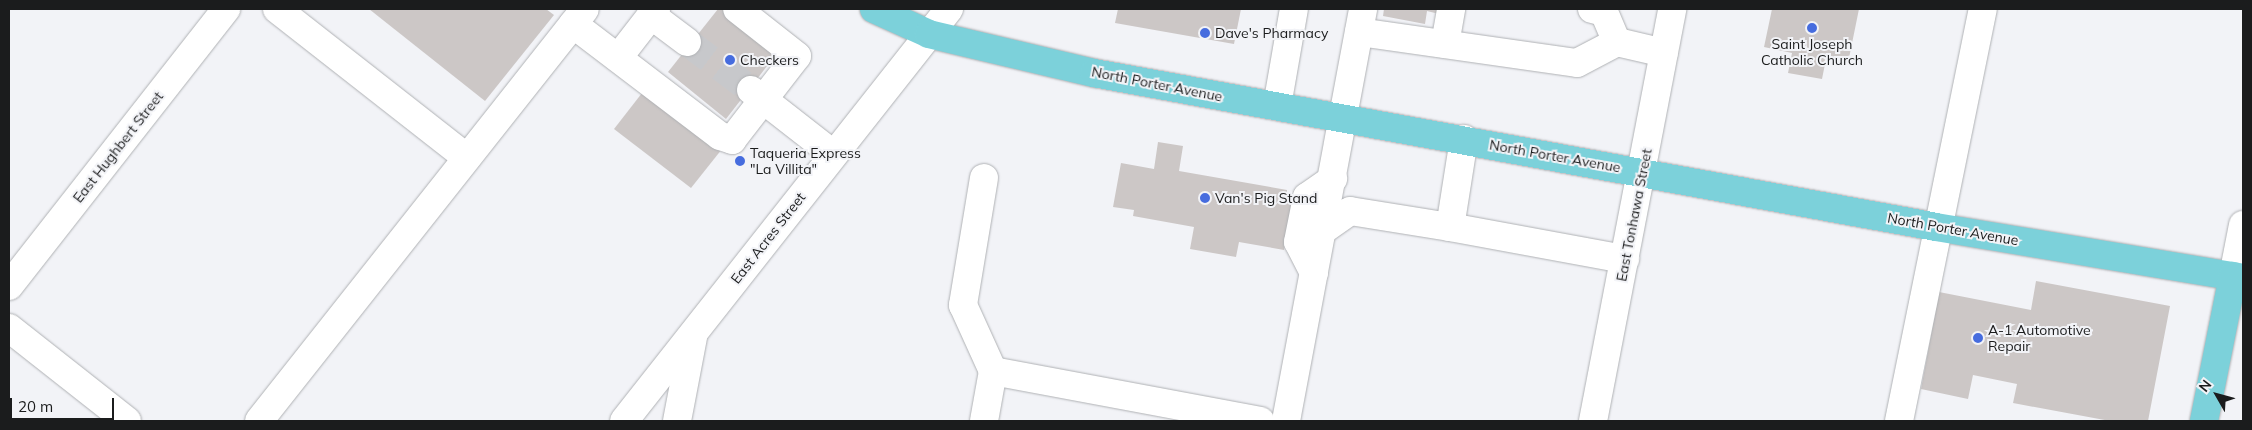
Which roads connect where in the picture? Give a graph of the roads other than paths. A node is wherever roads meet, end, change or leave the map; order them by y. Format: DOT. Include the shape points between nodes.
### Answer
graph roads {
  1 [pos="226,9"];
  2 [pos="277,9"];
  3 [pos="737,9"];
  4 [pos="874,9"];
  5 [pos="948,9"];
  6 [pos="1294,9"];
  7 [pos="1451,9"];
  8 [pos="1592,9"];
  9 [pos="1672,9"];
  10 [pos="1983,9"];
  11 [pos="654,12"];
  12 [pos="579,16"];
  13 [pos="1361,20"];
  14 [pos="929,34"];
  15 [pos="687,42"];
  16 [pos="1617,42"];
  17 [pos="1445,44"];
  18 [pos="1664,53"];
  19 [pos="618,58"];
  20 [pos="757,95"];
  21 [pos="1277,106"];
  22 [pos="1345,117"];
  23 [pos="1464,139"];
  24 [pos="833,154"];
  25 [pos="467,158"];
  26 [pos="1642,172"];
  27 [pos="984,178"];
  28 [pos="1333,179"];
  29 [pos="2243,225"];
  30 [pos="1450,227"];
  31 [pos="1936,227"];
  32 [pos="1323,230"];
  33 [pos="1625,259"];
  34 [pos="1314,273"];
  35 [pos="2238,277"];
  36 [pos="9,286"];
  37 [pos="9,328"];
  38 [pos="693,334"];
  39 [pos="993,372"];
  40 [pos="127,421"];
  41 [pos="259,421"];
  42 [pos="624,421"];
  43 [pos="677,421"];
  44 [pos="984,421"];
  45 [pos="1260,421"];
  46 [pos="1286,421"];
  47 [pos="1593,421"];
  48 [pos="1899,421"];
  49 [pos="2204,421"];
  1 -- 36 [label="street, East Hughbert Street"];
  2 -- 25 [label="street"];
  3 -- 20 [label="street" via="797,56"];
  4 -- 14 [label="main road, North Porter Avenue"];
  5 -- 14 [label="street, East Acres Street"];
  6 -- 21 [label="street"];
  7 -- 17 [label="street"];
  8 -- 16 [label="street" via="1604,12"];
  9 -- 18 [label="street, East Tonhawa Street"];
  10 -- 31 [label="street"];
  11 -- 15 [label="street"];
  11 -- 19 [label="street"];
  12 -- 19 [label="street"];
  12 -- 25 [label="street"];
  13 -- 17 [label="street"];
  13 -- 22 [label="street"];
  14 -- 21 [label="main road, North Porter Avenue" via="1031,60"];
  14 -- 24 [label="street, East Acres Street"];
  16 -- 17 [label="street" via="1577,63"];
  16 -- 18 [label="street"];
  18 -- 26 [label="street, East Tonhawa Street"];
  19 -- 20 [label="street" via="720,136 732,140"];
  20 -- 24 [label="street"];
  21 -- 22 [label="main road, North Porter Avenue"];
  22 -- 23 [label="main road, North Porter Avenue"];
  22 -- 28 [label="street"];
  23 -- 26 [label="main road, North Porter Avenue"];
  23 -- 30 [label="street"];
  24 -- 38 [label="street, East Acres Street"];
  25 -- 41 [label="street"];
  26 -- 31 [label="main road, North Porter Avenue"];
  26 -- 33 [label="street, East Tonhawa Street"];
  27 -- 39 [label="street" via="963,305"];
  28 -- 32 [label="street"];
  28 -- 34 [label="street" via="1307,197 1298,242"];
  29 -- 35 [label="street"];
  30 -- 32 [label="street" via="1350,211"];
  30 -- 33 [label="street"];
  31 -- 35 [label="main road, North Porter Avenue"];
  31 -- 48 [label="street"];
  32 -- 34 [label="street"];
  33 -- 47 [label="street, East Tonhawa Street"];
  34 -- 46 [label="street"];
  35 -- 49 [label="main road"];
  37 -- 40 [label="street"];
  38 -- 42 [label="street, East Acres Street"];
  38 -- 43 [label="street"];
  39 -- 44 [label="street"];
  39 -- 45 [label="street"];
}
